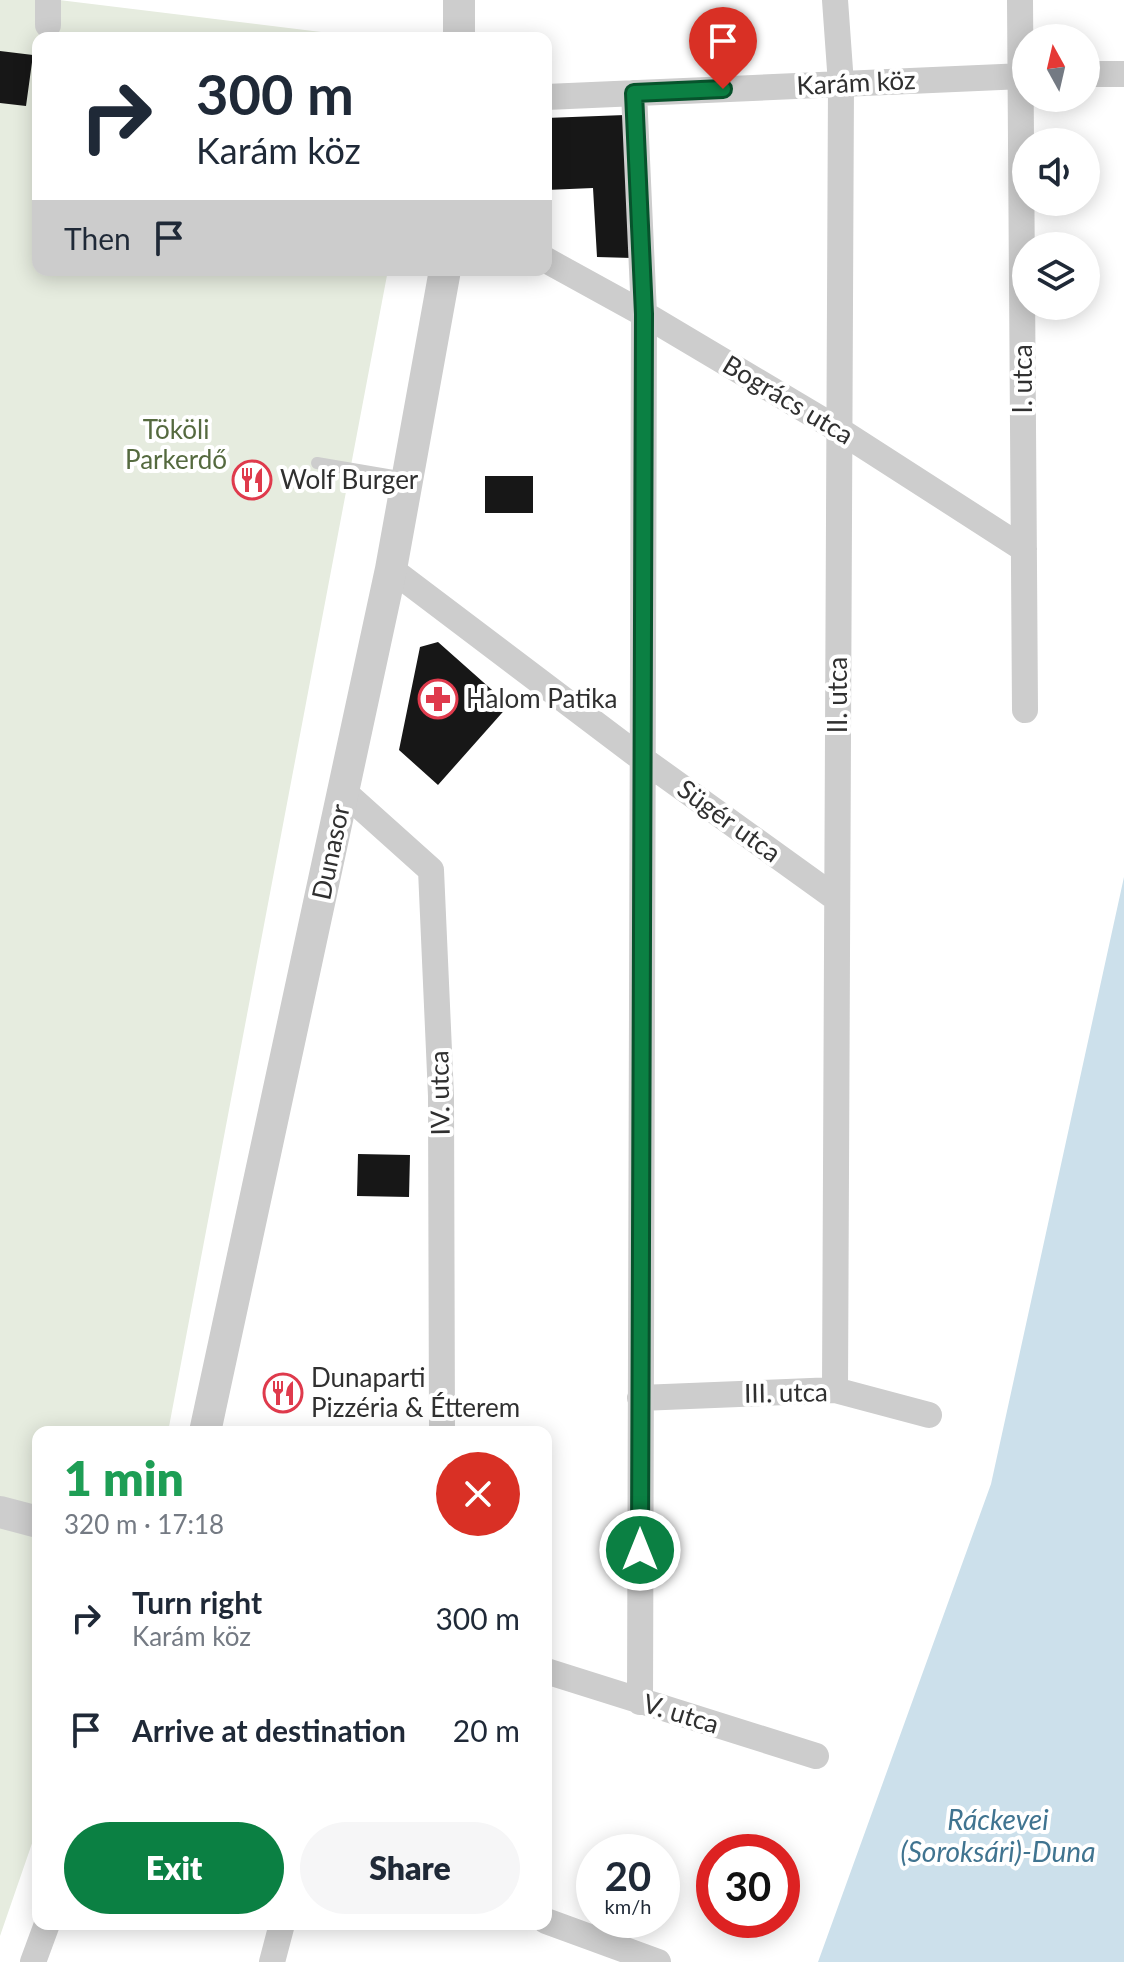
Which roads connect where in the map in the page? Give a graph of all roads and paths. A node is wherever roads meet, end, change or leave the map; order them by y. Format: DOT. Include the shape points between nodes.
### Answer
graph roads {
  1 [pos="459,0"];
  2 [pos="835,0"];
  3 [pos="1020,0"];
  4 [pos="1021,24"];
  5 [pos="459,32"];
  6 [pos="1100,74"];
  7 [pos="1124,74"];
  8 [pos="1012,77"];
  9 [pos="841,84"];
  10 [pos="634,93"];
  11 [pos="552,97"];
  12 [pos="1024,112"];
  13 [pos="552,263"];
  14 [pos="444,276"];
  15 [pos="644,314"];
  16 [pos="839,430"];
  17 [pos="317,463"];
  18 [pos="408,479"];
  19 [pos="1024,549"];
  20 [pos="391,569"];
  21 [pos="1025,710"];
  22 [pos="641,758"];
  23 [pos="344,792"];
  24 [pos="837,899"];
  25 [pos="835,1390"];
  26 [pos="640,1398"];
  27 [pos="929,1415"];
  28 [pos="206,1426"];
  29 [pos="442,1426"];
  30 [pos="0,1512"];
  31 [pos="32,1520"];
  32 [pos="552,1673"];
  33 [pos="640,1702"];
  34 [pos="816,1756"];
  35 [pos="552,1923"];
  36 [pos="45,1930"];
  37 [pos="280,1930"];
  38 [pos="33,1962"];
  39 [pos="272,1962"];
  40 [pos="658,1962"];
  1 -- 5 [label="street"];
  2 -- 9 [label="street, II. utca"];
  3 -- 4 [label="street, I. utca"];
  6 -- 7 [label="street"];
  8 -- 9 [label="street, Karám köz"];
  9 -- 10 [label="street, Karám köz"];
  9 -- 16 [label="street, II. utca"];
  10 -- 11 [label="street, Karám köz"];
  10 -- 15 [label="street"];
  12 -- 19 [label="street, I. utca"];
  13 -- 15 [label="street, Bogrács utca"];
  14 -- 18 [label="street, Dunasor"];
  15 -- 16 [label="street, Bogrács utca"];
  15 -- 22 [label="street"];
  16 -- 19 [label="street, Bogrács utca"];
  16 -- 24 [label="street, II. utca"];
  17 -- 18 [label="lane"];
  18 -- 20 [label="street, Dunasor"];
  19 -- 21 [label="street, I. utca"];
  20 -- 22 [label="street, Sügér utca"];
  20 -- 23 [label="street, Dunasor"];
  22 -- 24 [label="street, Sügér utca"];
  22 -- 26 [label="street"];
  23 -- 28 [label="street, Dunasor"];
  23 -- 29 [label="street, IV. utca" via="431,870 441,1096"];
  24 -- 25 [label="street, II. utca"];
  25 -- 26 [label="street, III. utca"];
  25 -- 27 [label="street, III. utca"];
  26 -- 33 [label="street"];
  30 -- 31 [label="street"];
  32 -- 33 [label="street, V. utca"];
  33 -- 34 [label="street, V. utca"];
  35 -- 40 [label="street"];
  36 -- 38 [label="street"];
  37 -- 39 [label="street"];
}
